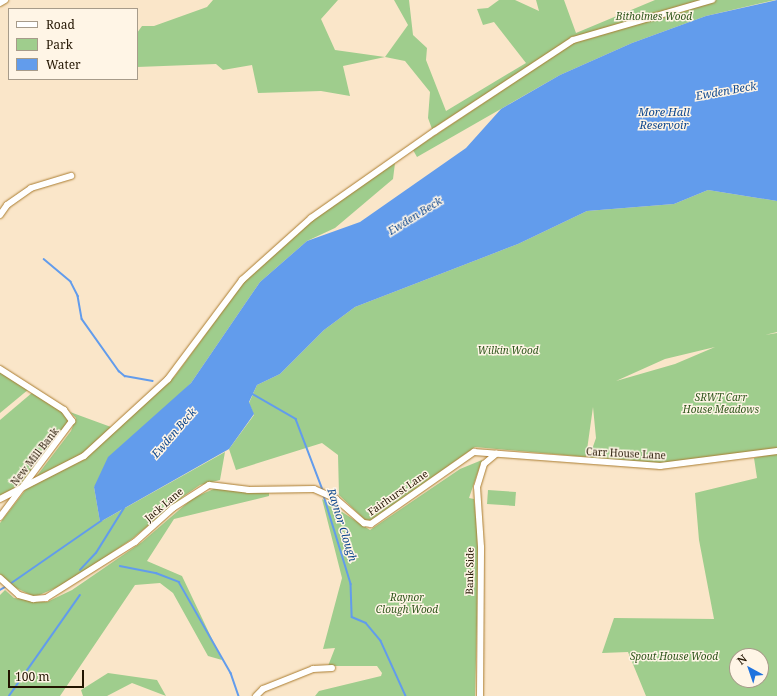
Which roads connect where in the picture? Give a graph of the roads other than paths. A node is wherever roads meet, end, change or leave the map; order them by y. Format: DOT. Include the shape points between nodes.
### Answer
graph roads {
  1 [pos="5,0"];
  2 [pos="712,0"];
  3 [pos="0,3"];
  4 [pos="71,176"];
  5 [pos="0,215"];
  6 [pos="0,369"];
  7 [pos="777,451"];
  8 [pos="496,454"];
  9 [pos="24,486"];
  10 [pos="314,489"];
  11 [pos="0,499"];
  12 [pos="0,517"];
  13 [pos="0,578"];
  14 [pos="332,668"];
  15 [pos="256,696"];
  16 [pos="480,696"];
  1 -- 3 [label="street"];
  2 -- 9 [label="street" via="573,40 467,108 311,218 242,280 168,379 84,456"];
  4 -- 5 [label="street" via="31,188 7,205"];
  6 -- 9 [label="street, New Mill Bank" via="64,410 72,421"];
  7 -- 8 [label="street, Carr House Lane" via="660,466"];
  8 -- 10 [label="street, Fairhurst Lane" via="471,453 371,524 364,523 329,495"];
  8 -- 16 [label="street, Bank Side" via="484,464 476,487 482,547"];
  9 -- 11 [label="street"];
  9 -- 12 [label="street, New Mill Bank"];
  10 -- 13 [label="street, Jack Lane" via="248,490 209,485 173,508 135,542 46,598 33,600 14,592"];
  14 -- 15 [label="street" via="313,669 263,689"];
}
